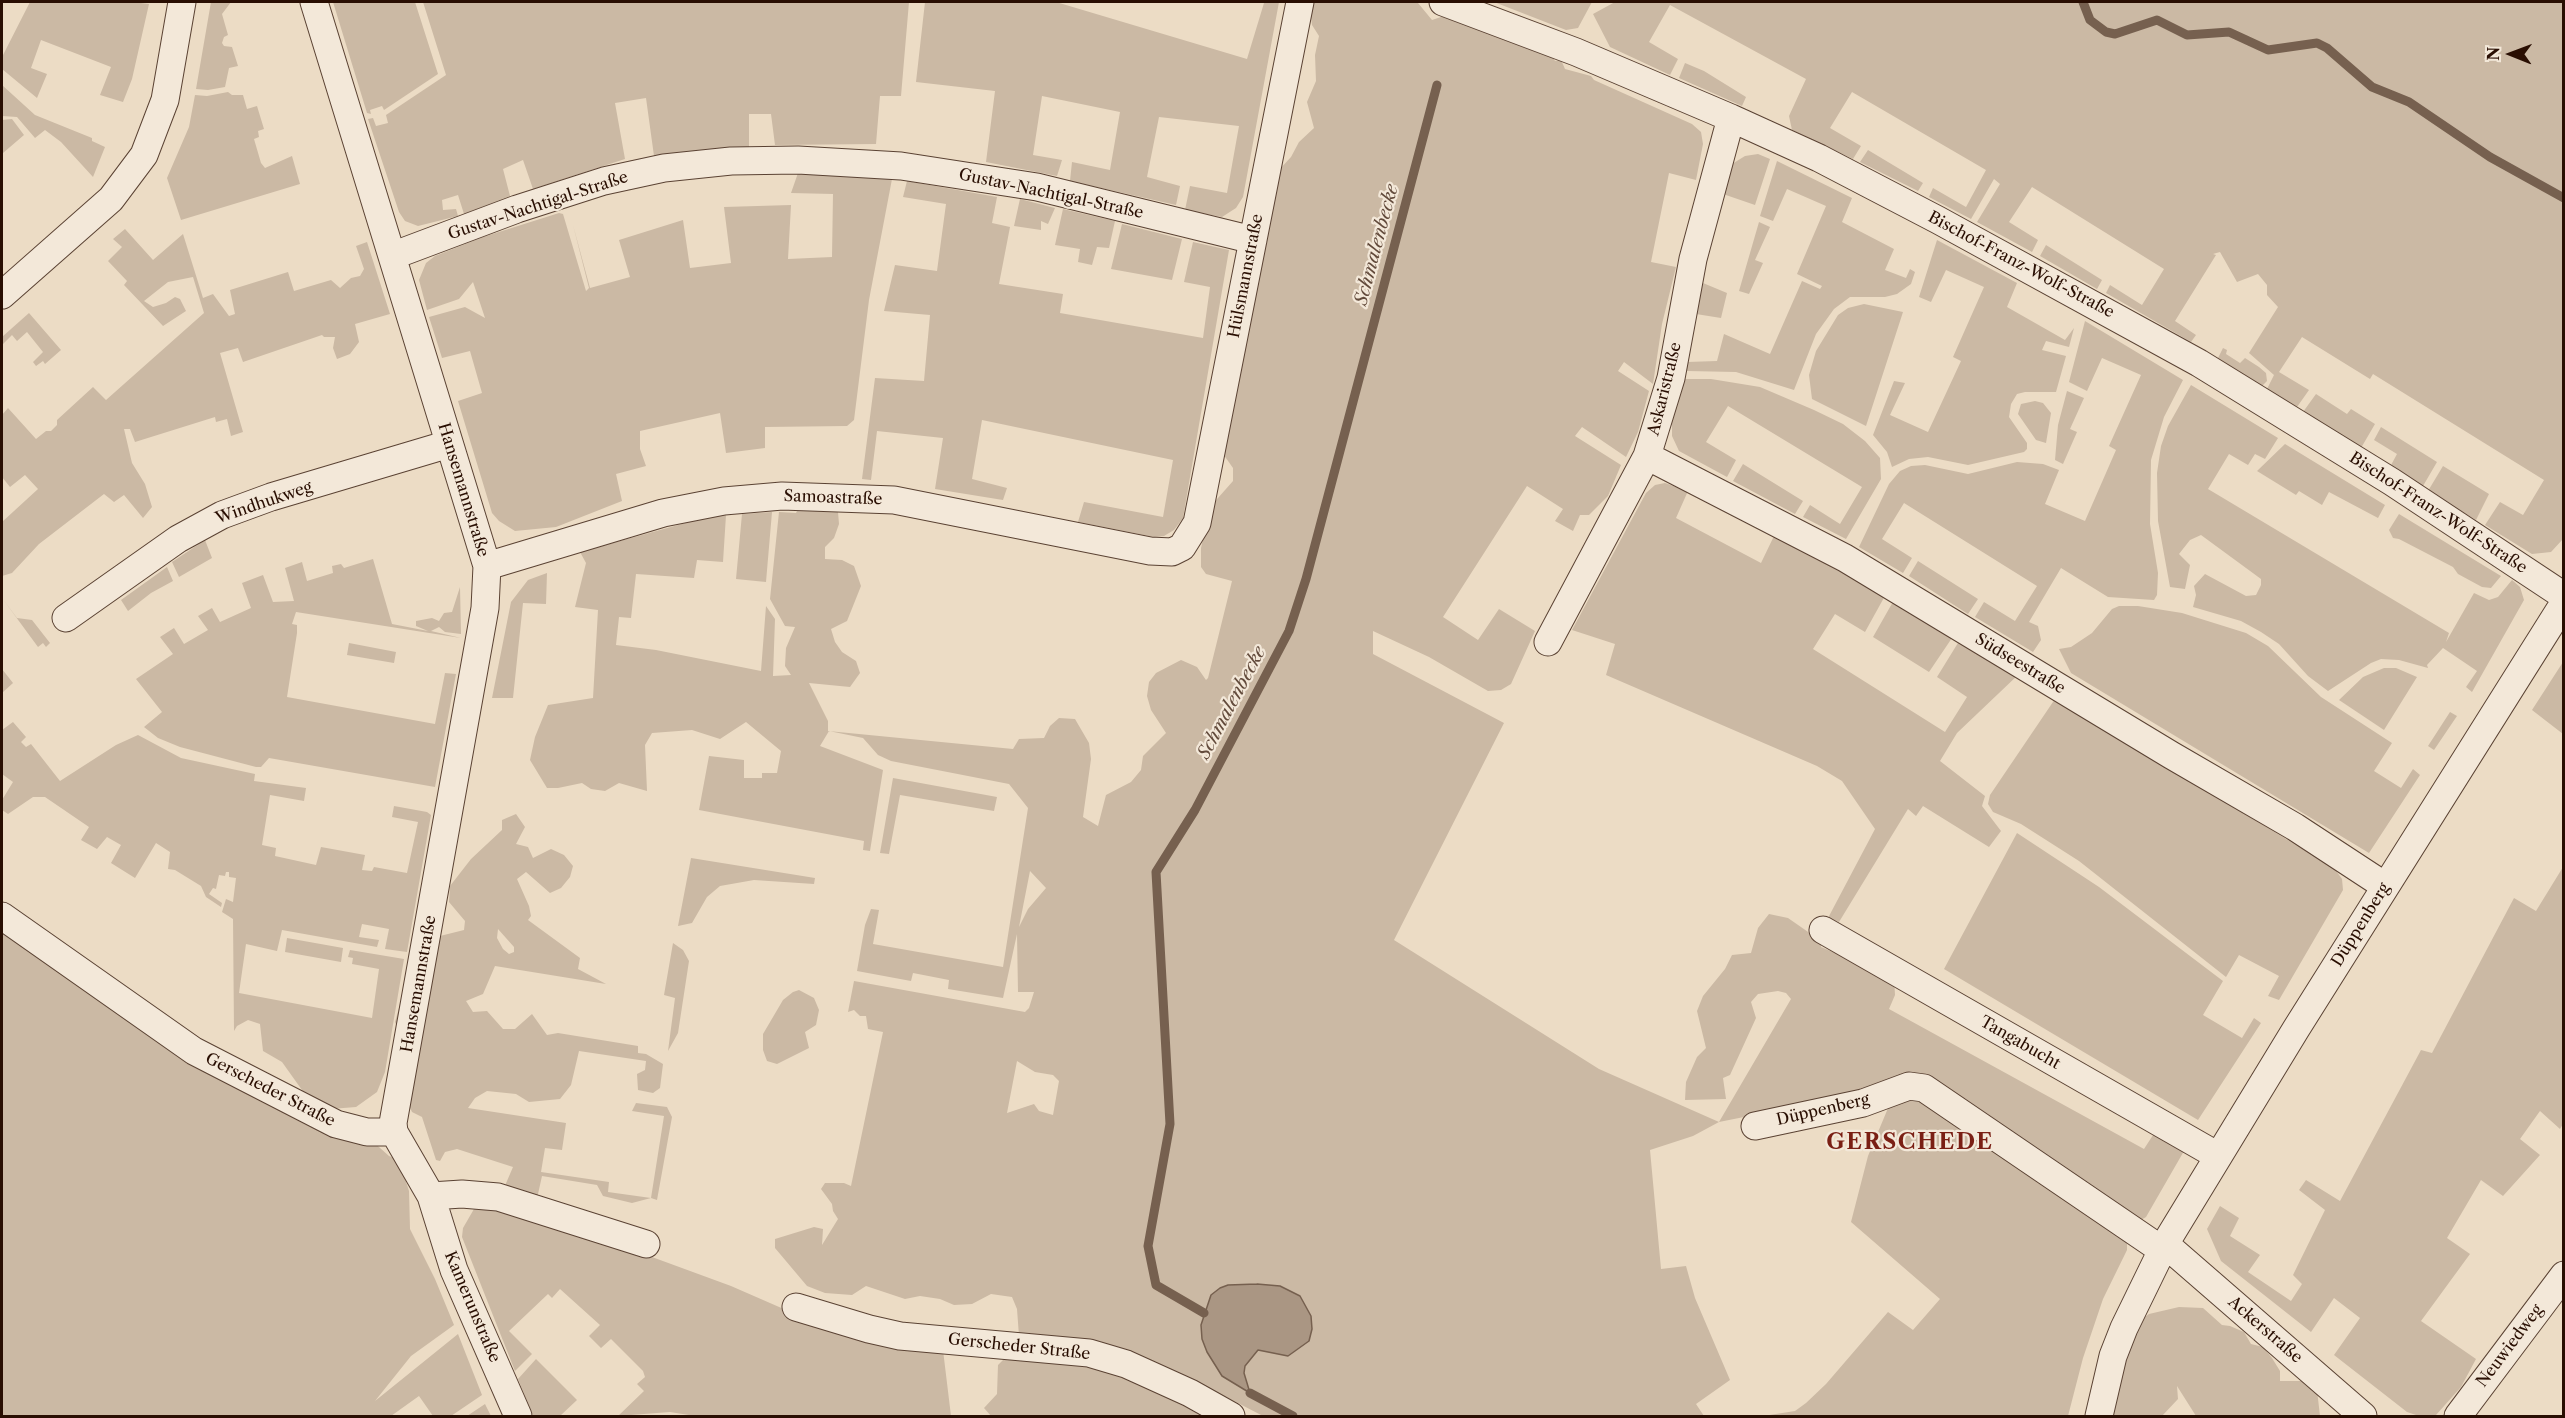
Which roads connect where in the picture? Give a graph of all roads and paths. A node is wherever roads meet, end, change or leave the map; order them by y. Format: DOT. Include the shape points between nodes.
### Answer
graph roads {
  1 [pos="182,2"];
  2 [pos="314,2"];
  3 [pos="1300,2"];
  4 [pos="1443,2"];
  5 [pos="1731,118"];
  6 [pos="1253,240"];
  7 [pos="392,256"];
  8 [pos="2,295"];
  9 [pos="449,444"];
  10 [pos="1647,456"];
  11 [pos="1182,547"];
  12 [pos="487,566"];
  13 [pos="2564,596"];
  14 [pos="2564,603"];
  15 [pos="66,618"];
  16 [pos="1548,642"];
  17 [pos="2385,886"];
  18 [pos="2,916"];
  19 [pos="1823,930"];
  20 [pos="1755,1126"];
  21 [pos="394,1132"];
  22 [pos="2218,1156"];
  23 [pos="431,1196"];
  24 [pos="646,1244"];
  25 [pos="2164,1247"];
  26 [pos="2564,1275"];
  27 [pos="796,1307"];
  28 [pos="518,1416"];
  29 [pos="1232,1416"];
  30 [pos="2099,1416"];
  31 [pos="2363,1416"];
  32 [pos="2458,1416"];
  1 -- 8 [label="street" via="165,100 144,154 128,180 100,210"];
  2 -- 7 [label="street, Hansemannstraße"];
  3 -- 6 [label="street, Hülsmannstraße"];
  4 -- 5 [label="street, Bischof-Franz-Wolf-Straße" via="1576,52"];
  5 -- 10 [label="street, Askaristraße" via="1692,259 1671,378"];
  5 -- 13 [label="street, Bischof-Franz-Wolf-Straße" via="1819,158 1938,220 2199,363 2392,482"];
  6 -- 7 [label="street, Gustav-Nachtigal-Straße" via="1037,187 970,176 891,165 730,161 664,168 604,181"];
  6 -- 11 [label="street, Hülsmannstraße" via="1197,523"];
  7 -- 9 [label="street, Hansemannstraße"];
  9 -- 12 [label="street, Hansemannstraße"];
  9 -- 15 [label="street, Windhukweg" via="222,515 178,539"];
  10 -- 16 [label="street, Askaristraße"];
  10 -- 17 [label="street, Südseestraße" via="1845,558 2295,827"];
  11 -- 12 [label="street, Samoastraße" via="1172,552 1150,551 894,500 782,496 724,501 663,513"];
  12 -- 21 [label="street, Hansemannstraße" via="485,608"];
  14 -- 17 [label="street, Düppenberg"];
  17 -- 22 [label="street, Düppenberg"];
  18 -- 21 [label="street, Gerscheder Straße" via="194,1051 336,1124 367,1132"];
  19 -- 22 [label="street, Tangabucht"];
  20 -- 25 [label="street, Düppenberg" via="1863,1103 1909,1086 1924,1088"];
  21 -- 23 [label="street"];
  22 -- 25 [label="street, Düppenberg"];
  23 -- 24 [label="street" via="498,1197"];
  23 -- 28 [label="street, Kamerunstraße" via="454,1270"];
  25 -- 30 [label="street, Düppenberg" via="2113,1356"];
  25 -- 31 [label="street, Ackerstraße"];
  26 -- 32 [label="street, Neuwiedweg"];
  27 -- 29 [label="street, Gerscheder Straße" via="900,1336 1089,1353 1126,1364"];
}
